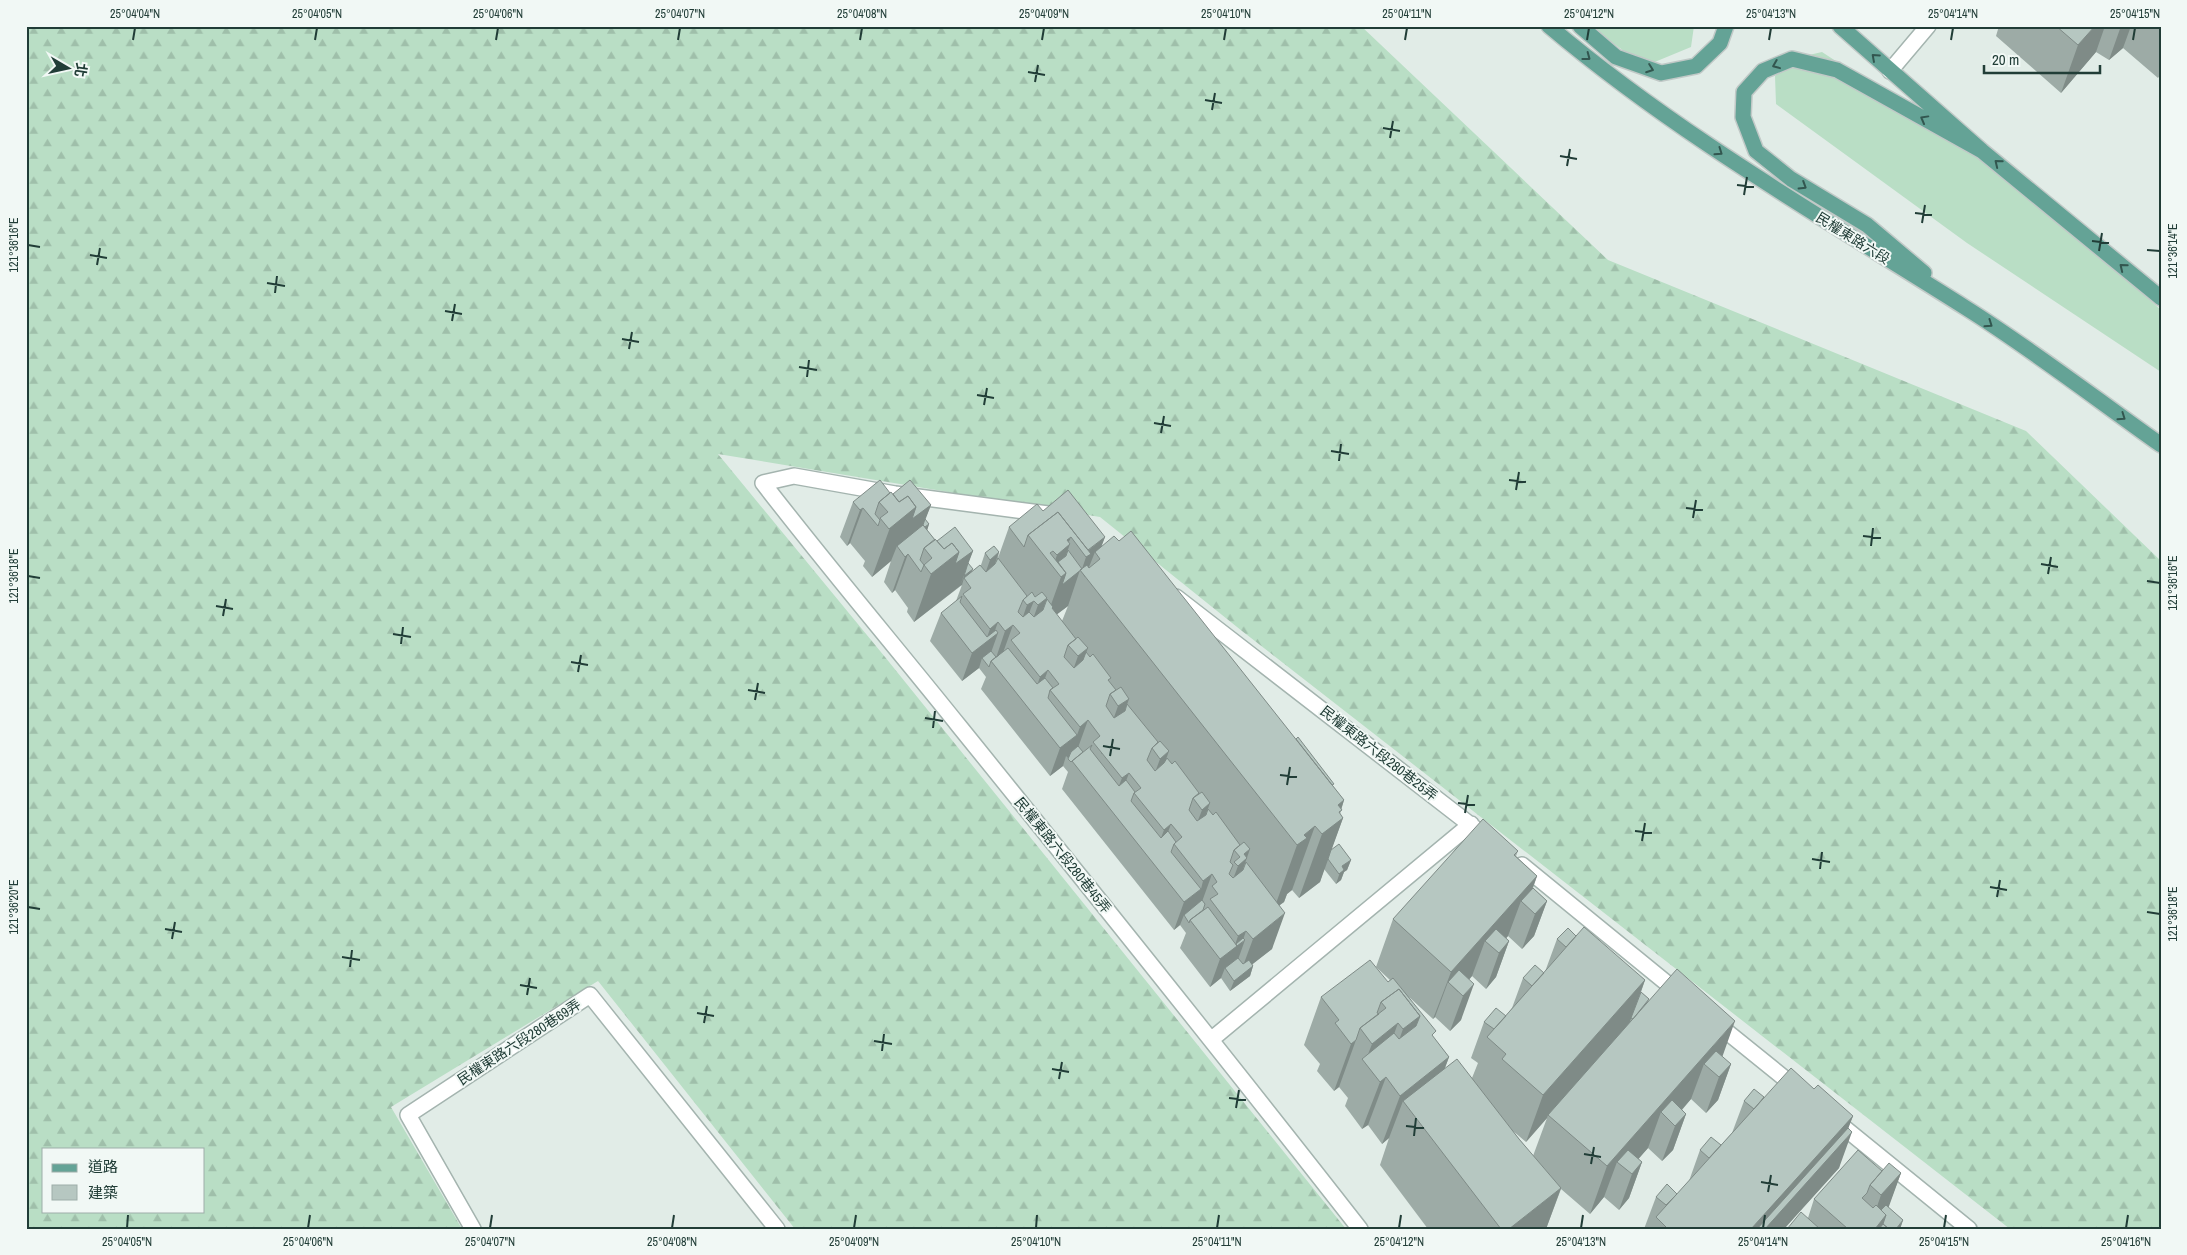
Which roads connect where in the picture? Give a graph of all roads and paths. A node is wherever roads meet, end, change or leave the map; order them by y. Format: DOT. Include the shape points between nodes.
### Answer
graph roads {
  1 [pos="1550,26"];
  2 [pos="1580,26"];
  3 [pos="1726,26"];
  4 [pos="1840,26"];
  5 [pos="1928,26"];
  6 [pos="1890,71"];
  7 [pos="1982,151"];
  8 [pos="2161,298"];
  9 [pos="1967,309"];
  10 [pos="2161,445"];
  11 [pos="1058,520"];
  12 [pos="1165,590"];
  13 [pos="1471,824"];
  14 [pos="1693,1004"];
  15 [pos="1708,1017"];
  16 [pos="1212,1039"];
  17 [pos="1808,1098"];
  18 [pos="1823,1110"];
  19 [pos="473,1229"];
  20 [pos="777,1229"];
  21 [pos="1360,1229"];
  22 [pos="1968,1229"];
  1 -- 9 [label="main road, 民權東路六段, one-way" via="1663,113 1746,171"];
  2 -- 3 [label="main road, one-way" via="1616,57 1660,73 1696,66 1720,43"];
  6 -- 4 [label="main road, one-way"];
  5 -- 6 [label="street"];
  6 -- 7 [label="main road"];
  8 -- 7 [label="main road, one-way"];
  7 -- 9 [label="main road, one-way" via="1837,70 1792,59 1763,71 1744,92 1742,117 1756,151 1791,179 1867,225"];
  9 -- 10 [label="main road, 民權東路六段, one-way"];
  11 -- 16 [label="street, 民權東路六段280巷45弄" via="1050,514 896,494 794,476 763,483"];
  12 -- 13 [label="street, 民權東路六段280巷25弄"];
  13 -- 14 [label="street, 民權東路六段280巷25弄"];
  13 -- 16 [label="street"];
  15 -- 17 [label="street"];
  16 -- 21 [label="street, 民權東路六段280巷45弄"];
  18 -- 22 [label="street"];
  19 -- 20 [label="street, 民權東路六段280巷69弄" via="408,1115 590,995"];
}
